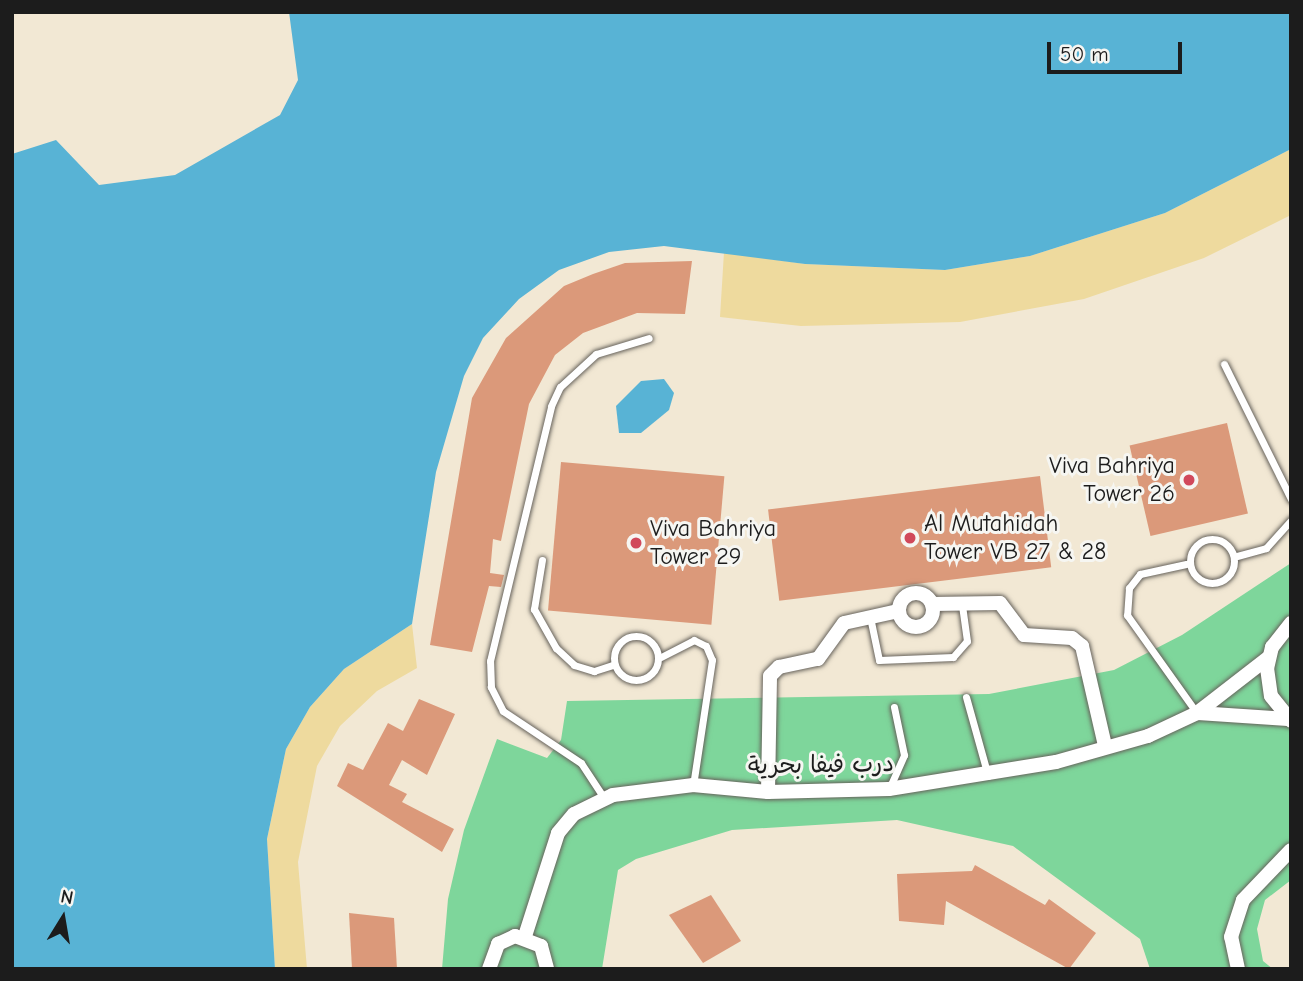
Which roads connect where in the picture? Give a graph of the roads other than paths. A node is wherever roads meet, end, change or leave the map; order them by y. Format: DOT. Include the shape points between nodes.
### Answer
graph roads {
  1 [pos="649,338"];
  2 [pos="1224,364"];
  3 [pos="1291,499"];
  4 [pos="1291,520"];
  5 [pos="1237,556"];
  6 [pos="542,560"];
  7 [pos="1186,564"];
  8 [pos="932,604"];
  9 [pos="962,605"];
  10 [pos="898,611"];
  11 [pos="870,617"];
  12 [pos="1291,623"];
  13 [pos="661,657"];
  14 [pos="1268,658"];
  15 [pos="613,666"];
  16 [pos="965,697"];
  17 [pos="894,707"];
  18 [pos="1197,713"];
  19 [pos="1289,720"];
  20 [pos="1105,746"];
  21 [pos="988,776"];
  22 [pos="693,785"];
  23 [pos="890,789"];
  24 [pos="768,792"];
  25 [pos="604,798"];
  26 [pos="1291,850"];
  27 [pos="525,936"];
  28 [pos="489,969"];
  29 [pos="547,969"];
  30 [pos="1238,969"];
  1 -- 25 [label="lane" via="596,354 560,387 551,406 490,661 491,687 503,711 530,734 567,751"];
  2 -- 3 [label="lane"];
  4 -- 5 [label="lane" via="1266,548"];
  5 -- 7 [label="lane" via="1232,545 1210,542 1192,551"];
  5 -- 7 [label="lane" via="1233,569 1216,579 1196,578"];
  6 -- 15 [label="lane" via="534,609 556,648 574,665 594,671"];
  7 -- 18 [label="lane" via="1140,574 1129,588 1127,615"];
  8 -- 9 [label="street"];
  8 -- 10 [label="street" via="926,596 908,595"];
  8 -- 10 [label="street" via="928,623 919,627 909,626"];
  9 -- 11 [label="lane" via="967,641 953,657 879,660"];
  9 -- 20 [label="street" via="1000,603 1024,635 1059,634 1082,646"];
  10 -- 11 [label="street"];
  11 -- 24 [label="street" via="844,623 818,659 779,667 770,676"];
  12 -- 14 [label="street, درب فيفا بحرية"];
  13 -- 15 [label="lane" via="656,670 638,678"];
  13 -- 15 [label="lane" via="653,644 626,639 611,652"];
  13 -- 22 [label="lane" via="694,640 706,646 712,660"];
  14 -- 18 [label="street, درب فيفا بحرية"];
  14 -- 19 [label="street" via="1268,687"];
  16 -- 21 [label="lane"];
  17 -- 23 [label="lane" via="904,755"];
  18 -- 19 [label="street, درب فيفا بحرية"];
  18 -- 20 [label="street, درب فيفا بحرية" via="1148,736"];
  20 -- 21 [label="street, درب فيفا بحرية"];
  21 -- 23 [label="street, درب فيفا بحرية"];
  22 -- 24 [label="street, درب فيفا بحرية"];
  22 -- 25 [label="street, درب فيفا بحرية"];
  23 -- 24 [label="street, درب فيفا بحرية"];
  25 -- 27 [label="street, درب فيفا بحرية" via="574,814 558,833"];
  26 -- 30 [label="street" via="1243,900 1231,937"];
  27 -- 28 [label="street" via="498,944"];
  27 -- 29 [label="street" via="541,946"];
}
